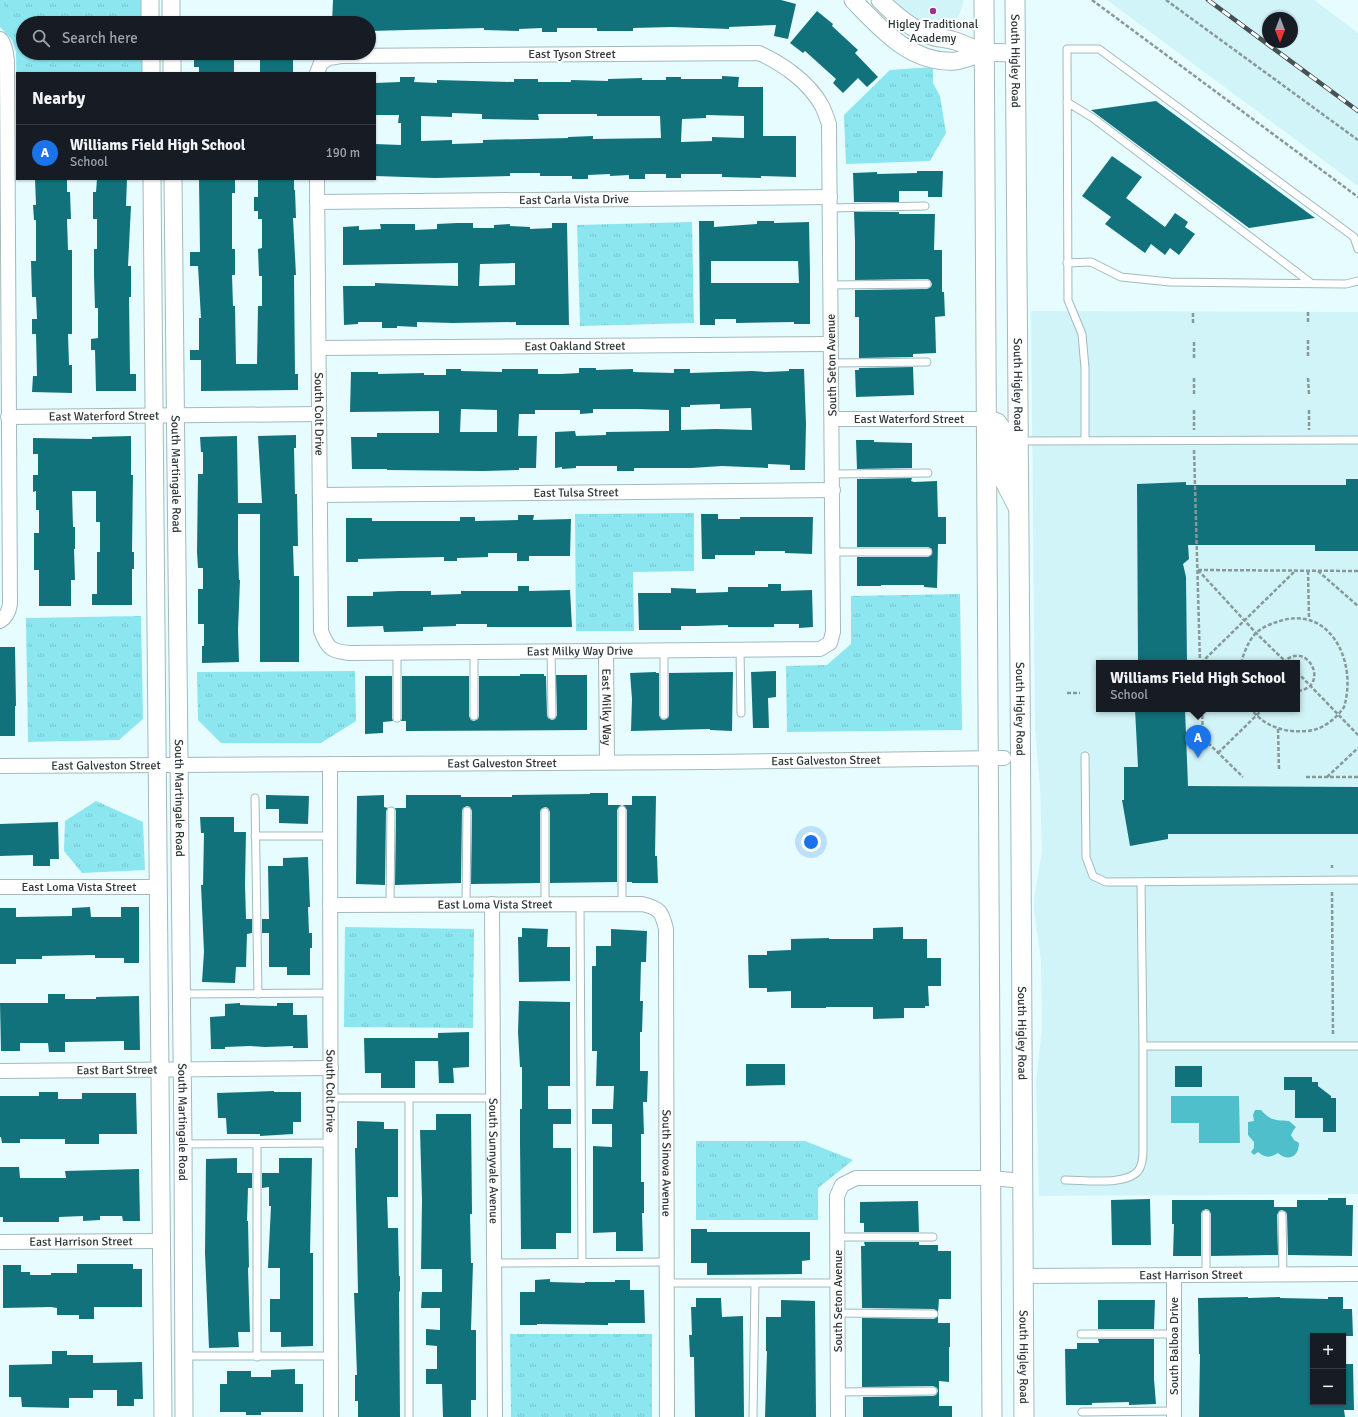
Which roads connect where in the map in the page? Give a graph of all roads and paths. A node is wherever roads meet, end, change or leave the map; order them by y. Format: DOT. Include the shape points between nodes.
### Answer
graph roads {
  1 [pos="150,0"];
  2 [pos="171,0"];
  3 [pos="853,0"];
  4 [pos="880,0"];
  5 [pos="984,0"];
  6 [pos="1015,0"];
  7 [pos="1092,0"];
  8 [pos="1166,0"];
  9 [pos="150,16"];
  10 [pos="171,16"];
  11 [pos="1,40"];
  12 [pos="984,53"];
  13 [pos="1016,53"];
  14 [pos="376,56"];
  15 [pos="151,60"];
  16 [pos="172,60"];
  17 [pos="328,60"];
  18 [pos="319,68"];
  19 [pos="151,72"];
  20 [pos="172,72"];
  21 [pos="811,91"];
  22 [pos="1067,102"];
  23 [pos="1358,140"];
  24 [pos="4,179"];
  25 [pos="152,180"];
  26 [pos="173,180"];
  27 [pos="317,180"];
  28 [pos="1358,197"];
  29 [pos="317,202"];
  30 [pos="830,203"];
  31 [pos="925,206"];
  32 [pos="1358,249"];
  33 [pos="1067,263"];
  34 [pos="1358,281"];
  35 [pos="1311,283"];
  36 [pos="927,284"];
  37 [pos="831,285"];
  38 [pos="1308,312"];
  39 [pos="1193,313"];
  40 [pos="1308,323"];
  41 [pos="1193,325"];
  42 [pos="4,331"];
  43 [pos="1308,340"];
  44 [pos="1194,341"];
  45 [pos="831,344"];
  46 [pos="319,348"];
  47 [pos="1308,357"];
  48 [pos="1194,358"];
  49 [pos="927,362"];
  50 [pos="832,363"];
  51 [pos="1194,378"];
  52 [pos="1308,378"];
  53 [pos="1194,394"];
  54 [pos="1308,394"];
  55 [pos="1194,410"];
  56 [pos="1309,410"];
  57 [pos="319,414"];
  58 [pos="154,416"];
  59 [pos="176,416"];
  60 [pos="8,417"];
  61 [pos="832,419"];
  62 [pos="987,419"];
  63 [pos="1309,424"];
  64 [pos="1194,433"];
  65 [pos="1358,440"];
  66 [pos="1084,441"];
  67 [pos="1018,442"];
  68 [pos="1194,449"];
  69 [pos="832,474"];
  70 [pos="928,474"];
  71 [pos="4,478"];
  72 [pos="833,490"];
  73 [pos="320,495"];
  74 [pos="1019,508"];
  75 [pos="833,552"];
  76 [pos="928,552"];
  77 [pos="1198,570"];
  78 [pos="1295,571"];
  79 [pos="1308,571"];
  80 [pos="1318,571"];
  81 [pos="1358,571"];
  82 [pos="1358,606"];
  83 [pos="1308,619"];
  84 [pos="2,620"];
  85 [pos="1244,620"];
  86 [pos="1332,630"];
  87 [pos="1256,633"];
  88 [pos="830,644"];
  89 [pos="330,647"];
  90 [pos="664,650"];
  91 [pos="740,650"];
  92 [pos="551,651"];
  93 [pos="606,651"];
  94 [pos="474,652"];
  95 [pos="396,653"];
  96 [pos="1201,660"];
  97 [pos="1204,660"];
  98 [pos="1242,660"];
  99 [pos="1283,660"];
  100 [pos="1288,660"];
  101 [pos="1300,676"];
  102 [pos="1310,686"];
  103 [pos="1300,690"];
  104 [pos="1067,693"];
  105 [pos="1080,693"];
  106 [pos="1349,700"];
  107 [pos="1202,712"];
  108 [pos="1254,712"];
  109 [pos="1260,712"];
  110 [pos="741,713"];
  111 [pos="552,715"];
  112 [pos="664,715"];
  113 [pos="1257,715"];
  114 [pos="1339,715"];
  115 [pos="474,716"];
  116 [pos="396,718"];
  117 [pos="1278,729"];
  118 [pos="1358,736"];
  119 [pos="1358,748"];
  120 [pos="1218,753"];
  121 [pos="1084,756"];
  122 [pos="995,758"];
  123 [pos="607,762"];
  124 [pos="330,764"];
  125 [pos="0,766"];
  126 [pos="157,766"];
  127 [pos="180,766"];
  128 [pos="1279,771"];
  129 [pos="1243,777"];
  130 [pos="1306,777"];
  131 [pos="1326,777"];
  132 [pos="1358,777"];
  133 [pos="255,798"];
  134 [pos="622,810"];
  135 [pos="390,811"];
  136 [pos="467,811"];
  137 [pos="545,812"];
  138 [pos="255,836"];
  139 [pos="330,836"];
  140 [pos="1358,880"];
  141 [pos="1142,882"];
  142 [pos="159,887"];
  143 [pos="0,888"];
  144 [pos="1332,892"];
  145 [pos="390,904"];
  146 [pos="466,904"];
  147 [pos="492,904"];
  148 [pos="545,904"];
  149 [pos="580,904"];
  150 [pos="622,904"];
  151 [pos="330,905"];
  152 [pos="659,910"];
  153 [pos="330,993"];
  154 [pos="182,994"];
  155 [pos="258,994"];
  156 [pos="1333,1038"];
  157 [pos="1143,1046"];
  158 [pos="1358,1046"];
  159 [pos="331,1068"];
  160 [pos="160,1069"];
  161 [pos="182,1069"];
  162 [pos="0,1070"];
  163 [pos="331,1098"];
  164 [pos="409,1098"];
  165 [pos="493,1098"];
  166 [pos="331,1143"];
  167 [pos="183,1144"];
  168 [pos="256,1144"];
  169 [pos="991,1178"];
  170 [pos="1065,1180"];
  171 [pos="1023,1181"];
  172 [pos="1206,1214"];
  173 [pos="1282,1215"];
  174 [pos="838,1237"];
  175 [pos="933,1237"];
  176 [pos="161,1241"];
  177 [pos="0,1242"];
  178 [pos="582,1262"];
  179 [pos="667,1262"];
  180 [pos="494,1263"];
  181 [pos="1358,1274"];
  182 [pos="1174,1275"];
  183 [pos="1206,1275"];
  184 [pos="1283,1275"];
  185 [pos="1024,1276"];
  186 [pos="667,1283"];
  187 [pos="754,1283"];
  188 [pos="838,1283"];
  189 [pos="838,1312"];
  190 [pos="934,1314"];
  191 [pos="1081,1334"];
  192 [pos="1174,1334"];
  193 [pos="184,1356"];
  194 [pos="256,1356"];
  195 [pos="331,1356"];
  196 [pos="933,1391"];
  197 [pos="838,1392"];
  198 [pos="1082,1412"];
  199 [pos="1174,1414"];
  200 [pos="163,1417"];
  201 [pos="184,1417"];
  202 [pos="331,1417"];
  203 [pos="409,1417"];
  204 [pos="495,1417"];
  205 [pos="667,1417"];
  206 [pos="753,1417"];
  207 [pos="838,1417"];
  208 [pos="992,1417"];
  209 [pos="1024,1417"];
  1 -- 9 [label="street"];
  2 -- 10 [label="street"];
  3 -- 12 [label="street" via="888,36 905,48 926,57 956,61"];
  4 -- 12 [label="street" via="916,30 940,39 954,40"];
  5 -- 12 [label="main road"];
  6 -- 13 [label="main road, South Higley Road"];
  7 -- 28 [label="path"];
  8 -- 23 [label="path"];
  11 -- 24 [label="street" via="6,50 7,61"];
  12 -- 13 [label="street"];
  12 -- 62 [label="main road"];
  13 -- 67 [label="main road, South Higley Road"];
  14 -- 21 [label="street, East Tyson Street" via="759,53 789,70"];
  15 -- 19 [label="street"];
  16 -- 20 [label="street"];
  17 -- 18 [label="street, East Tyson Street"];
  21 -- 30 [label="street, South Seton Avenue" via="829,124"];
  22 -- 32 [label="lane" via="1067,49 1099,49 1354,237"];
  22 -- 33 [label="lane"];
  22 -- 35 [label="lane" via="1094,118"];
  24 -- 42 [label="street"];
  25 -- 58 [label="street, South Martingale Road"];
  26 -- 59 [label="street, South Martingale Road"];
  27 -- 29 [label="street, South Colt Drive"];
  29 -- 30 [label="street, East Carla Vista Drive"];
  29 -- 46 [label="street, South Colt Drive"];
  30 -- 31 [label="lane"];
  30 -- 37 [label="street, South Seton Avenue"];
  33 -- 35 [label="lane" via="1091,262 1121,277 1170,282"];
  33 -- 66 [label="lane" via="1068,300 1082,334"];
  34 -- 35 [label="lane" via="1346,284"];
  36 -- 37 [label="lane"];
  37 -- 45 [label="street, South Seton Avenue"];
  38 -- 40 [label="path"];
  39 -- 41 [label="path"];
  42 -- 60 [label="street"];
  43 -- 47 [label="path"];
  44 -- 48 [label="path"];
  45 -- 46 [label="street, East Oakland Street"];
  45 -- 50 [label="street, South Seton Avenue"];
  46 -- 57 [label="street, South Colt Drive"];
  49 -- 50 [label="lane"];
  50 -- 61 [label="street, South Seton Avenue"];
  51 -- 53 [label="path"];
  52 -- 54 [label="path"];
  55 -- 64 [label="path"];
  56 -- 63 [label="path"];
  57 -- 59 [label="street, East Waterford Street"];
  57 -- 73 [label="street, South Colt Drive"];
  58 -- 59 [label="street, East Waterford Street"];
  58 -- 60 [label="street, East Waterford Street"];
  58 -- 126 [label="street, South Martingale Road"];
  59 -- 127 [label="street, South Martingale Road"];
  60 -- 71 [label="street"];
  61 -- 62 [label="street, East Waterford Street"];
  61 -- 69 [label="street, South Seton Avenue"];
  62 -- 74 [label="main road" via="997,423 1002,430 1004,480"];
  62 -- 122 [label="main road"];
  65 -- 66 [label="lane"];
  66 -- 67 [label="lane"];
  67 -- 74 [label="main road, South Higley Road"];
  68 -- 77 [label="path"];
  69 -- 70 [label="lane"];
  69 -- 72 [label="street, South Seton Avenue"];
  71 -- 84 [label="street" via="10,604"];
  72 -- 73 [label="street, East Tulsa Street"];
  72 -- 75 [label="street, South Seton Avenue"];
  73 -- 89 [label="street, South Colt Drive" via="322,631"];
  74 -- 171 [label="main road, South Higley Road"];
  75 -- 76 [label="lane"];
  75 -- 88 [label="street, South Seton Avenue" via="834,632"];
  77 -- 78 [label="path"];
  77 -- 85 [label="path"];
  77 -- 96 [label="path"];
  78 -- 79 [label="path"];
  78 -- 85 [label="path"];
  79 -- 80 [label="path"];
  79 -- 83 [label="path"];
  80 -- 81 [label="path"];
  80 -- 82 [label="path"];
  83 -- 86 [label="path" via="1322,623"];
  83 -- 87 [label="path" via="1286,618"];
  85 -- 87 [label="path"];
  85 -- 97 [label="path"];
  87 -- 98 [label="path"];
  87 -- 99 [label="path"];
  88 -- 91 [label="street, East Milky Way Drive" via="820,649"];
  89 -- 95 [label="street, East Milky Way Drive" via="336,651 349,653"];
  90 -- 91 [label="street, East Milky Way Drive"];
  90 -- 93 [label="street, East Milky Way Drive"];
  90 -- 112 [label="lane"];
  91 -- 110 [label="lane"];
  92 -- 93 [label="street, East Milky Way Drive"];
  92 -- 94 [label="street, East Milky Way Drive"];
  92 -- 111 [label="lane"];
  93 -- 123 [label="street, East Milky Way"];
  94 -- 95 [label="street, East Milky Way Drive"];
  94 -- 115 [label="lane"];
  95 -- 116 [label="lane"];
  100 -- 102 [label="path" via="1293,656 1308,659 1315,672"];
  101 -- 102 [label="path"];
  102 -- 103 [label="path"];
  102 -- 114 [label="path"];
  104 -- 105 [label="path"];
  106 -- 114 [label="path"];
  107 -- 120 [label="path" via="1202,738"];
  108 -- 113 [label="path"];
  109 -- 113 [label="path"];
  113 -- 117 [label="path"];
  113 -- 120 [label="path"];
  114 -- 117 [label="path" via="1326,725 1310,731"];
  114 -- 118 [label="path"];
  117 -- 128 [label="path"];
  119 -- 131 [label="path"];
  120 -- 129 [label="path"];
  121 -- 141 [label="lane" via="1086,857 1093,876 1106,882"];
  122 -- 123 [label="street, East Galveston Street"];
  122 -- 169 [label="main road"];
  123 -- 124 [label="street, East Galveston Street"];
  124 -- 127 [label="street, East Galveston Street"];
  124 -- 139 [label="street, South Colt Drive"];
  125 -- 126 [label="street, East Galveston Street"];
  126 -- 127 [label="street, East Galveston Street"];
  126 -- 142 [label="street, South Martingale Road"];
  127 -- 154 [label="street, South Martingale Road"];
  130 -- 131 [label="path"];
  131 -- 132 [label="path"];
  133 -- 138 [label="lane"];
  134 -- 150 [label="lane"];
  135 -- 145 [label="lane"];
  136 -- 146 [label="lane"];
  137 -- 148 [label="lane"];
  138 -- 139 [label="lane"];
  138 -- 155 [label="lane"];
  139 -- 151 [label="street, South Colt Drive"];
  140 -- 141 [label="lane"];
  141 -- 157 [label="lane"];
  142 -- 143 [label="street, East Loma Vista Street"];
  142 -- 160 [label="street, South Martingale Road"];
  144 -- 156 [label="path"];
  145 -- 146 [label="street, East Loma Vista Street"];
  145 -- 151 [label="street, East Loma Vista Street"];
  146 -- 147 [label="street, East Loma Vista Street"];
  147 -- 148 [label="street, East Loma Vista Street"];
  147 -- 165 [label="street, South Sunnyvale Avenue"];
  148 -- 149 [label="street, East Loma Vista Street"];
  149 -- 150 [label="street, East Loma Vista Street"];
  149 -- 178 [label="lane"];
  150 -- 152 [label="street, East Loma Vista Street" via="642,904"];
  151 -- 153 [label="street, South Colt Drive"];
  152 -- 179 [label="street, South Sinova Avenue" via="666,929"];
  153 -- 155 [label="lane"];
  153 -- 159 [label="street, South Colt Drive"];
  154 -- 155 [label="lane"];
  154 -- 161 [label="street, South Martingale Road"];
  157 -- 158 [label="lane"];
  157 -- 170 [label="lane" via="1143,1150 1139,1170 1130,1177 1118,1181"];
  159 -- 161 [label="street, East Bart Street"];
  159 -- 163 [label="street, South Colt Drive"];
  160 -- 161 [label="street, East Bart Street"];
  160 -- 162 [label="street, East Bart Street"];
  160 -- 176 [label="street, South Martingale Road"];
  161 -- 167 [label="street, South Martingale Road"];
  163 -- 164 [label="lane"];
  163 -- 166 [label="street, South Colt Drive"];
  164 -- 165 [label="lane"];
  164 -- 203 [label="lane"];
  165 -- 180 [label="street, South Sunnyvale Avenue"];
  166 -- 168 [label="lane"];
  166 -- 195 [label="street, South Colt Drive"];
  167 -- 168 [label="lane"];
  167 -- 193 [label="street, South Martingale Road"];
  168 -- 194 [label="lane"];
  169 -- 171 [label="street"];
  169 -- 174 [label="street, South Seton Avenue" via="856,1178 842,1185 837,1196"];
  169 -- 208 [label="main road"];
  171 -- 185 [label="main road, South Higley Road"];
  172 -- 183 [label="lane"];
  173 -- 184 [label="lane"];
  174 -- 175 [label="lane"];
  174 -- 188 [label="street, South Seton Avenue"];
  176 -- 177 [label="street, East Harrison Street"];
  176 -- 200 [label="street, South Martingale Road"];
  178 -- 179 [label="lane"];
  178 -- 180 [label="lane"];
  179 -- 186 [label="street, South Sinova Avenue"];
  180 -- 204 [label="street, South Sunnyvale Avenue"];
  181 -- 184 [label="street, East Harrison Street"];
  182 -- 183 [label="street, East Harrison Street"];
  182 -- 185 [label="street, East Harrison Street"];
  182 -- 192 [label="street, South Balboa Drive"];
  183 -- 184 [label="street, East Harrison Street"];
  185 -- 209 [label="main road, South Higley Road"];
  186 -- 187 [label="lane"];
  186 -- 205 [label="street, South Sinova Avenue"];
  187 -- 188 [label="lane"];
  187 -- 206 [label="lane"];
  188 -- 189 [label="street, South Seton Avenue"];
  189 -- 190 [label="lane"];
  189 -- 197 [label="street, South Seton Avenue"];
  191 -- 192 [label="lane"];
  192 -- 199 [label="street, South Balboa Drive"];
  193 -- 194 [label="lane"];
  193 -- 201 [label="street, South Martingale Road"];
  194 -- 195 [label="lane"];
  195 -- 202 [label="street, South Colt Drive"];
  196 -- 197 [label="lane"];
  197 -- 207 [label="street, South Seton Avenue"];
  198 -- 199 [label="lane"];
}
